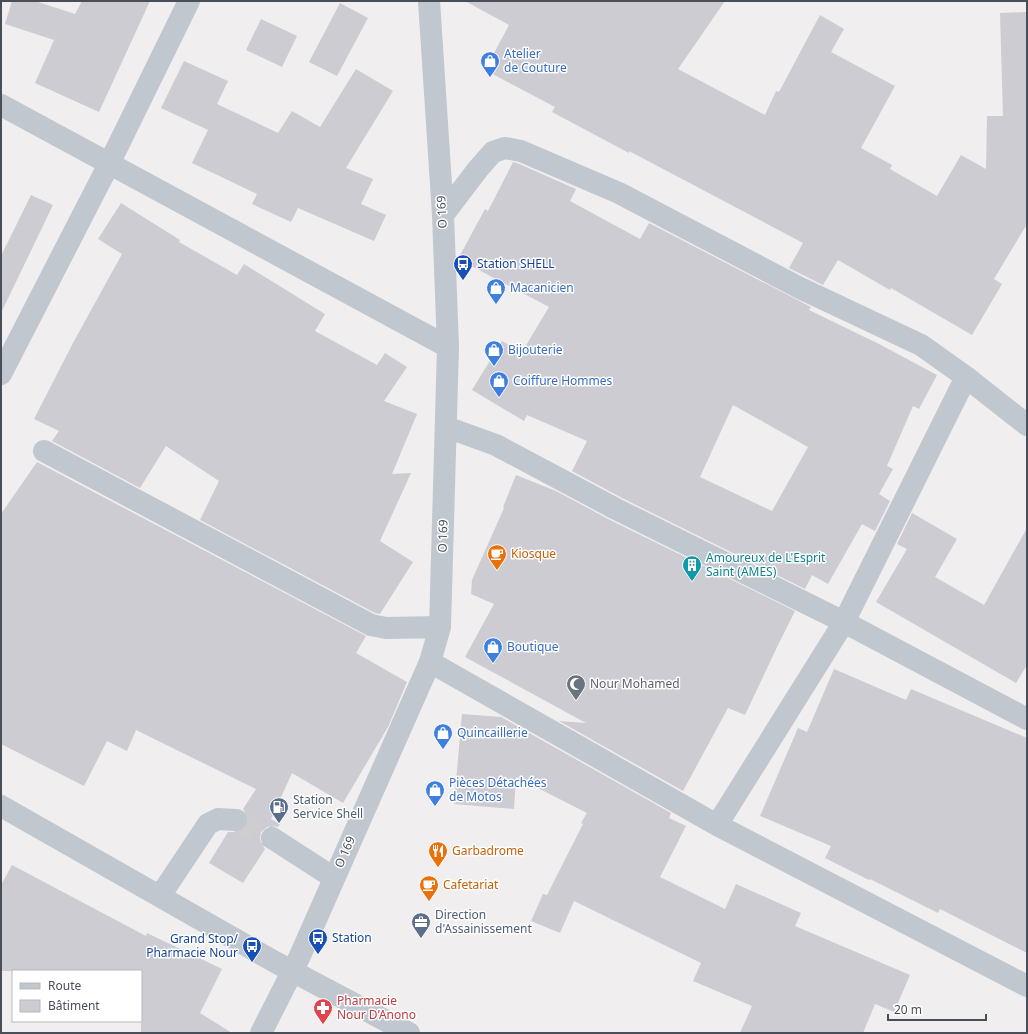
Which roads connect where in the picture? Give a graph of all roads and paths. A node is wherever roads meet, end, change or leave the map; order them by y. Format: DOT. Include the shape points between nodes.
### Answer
graph roads {
  1 [pos="189,1"];
  2 [pos="429,1"];
  3 [pos="1,105"];
  4 [pos="109,164"];
  5 [pos="442,215"];
  6 [pos="448,347"];
  7 [pos="1,374"];
  8 [pos="966,377"];
  9 [pos="1027,425"];
  10 [pos="446,427"];
  11 [pos="44,451"];
  12 [pos="844,622"];
  13 [pos="440,627"];
  14 [pos="430,662"];
  15 [pos="1027,719"];
  16 [pos="1,806"];
  17 [pos="236,820"];
  18 [pos="717,825"];
  19 [pos="272,838"];
  20 [pos="334,878"];
  21 [pos="160,896"];
  22 [pos="292,971"];
  23 [pos="1027,986"];
  24 [pos="261,1033"];
  25 [pos="409,1033"];
  1 -- 4 [label="street"];
  2 -- 5 [label="street, O 169"];
  3 -- 4 [label="street"];
  4 -- 6 [label="street"];
  4 -- 7 [label="street"];
  5 -- 6 [label="street, O 169"];
  5 -- 8 [label="street" via="493,152 506,148 521,151 620,193 800,288 921,346"];
  6 -- 10 [label="street, O 169"];
  8 -- 9 [label="street"];
  8 -- 12 [label="street"];
  10 -- 12 [label="street" via="496,445 616,509"];
  10 -- 13 [label="street, O 169"];
  11 -- 13 [label="street" via="371,625 386,628"];
  12 -- 15 [label="street"];
  12 -- 18 [label="street"];
  13 -- 14 [label="street, O 169"];
  14 -- 18 [label="street"];
  14 -- 20 [label="street, O 169"];
  16 -- 21 [label="street"];
  17 -- 21 [label="street" via="218,819 208,824"];
  18 -- 23 [label="street"];
  19 -- 20 [label="street"];
  20 -- 22 [label="street, O 169"];
  21 -- 22 [label="street"];
  22 -- 24 [label="street, O 169"];
  22 -- 25 [label="street"];
}
